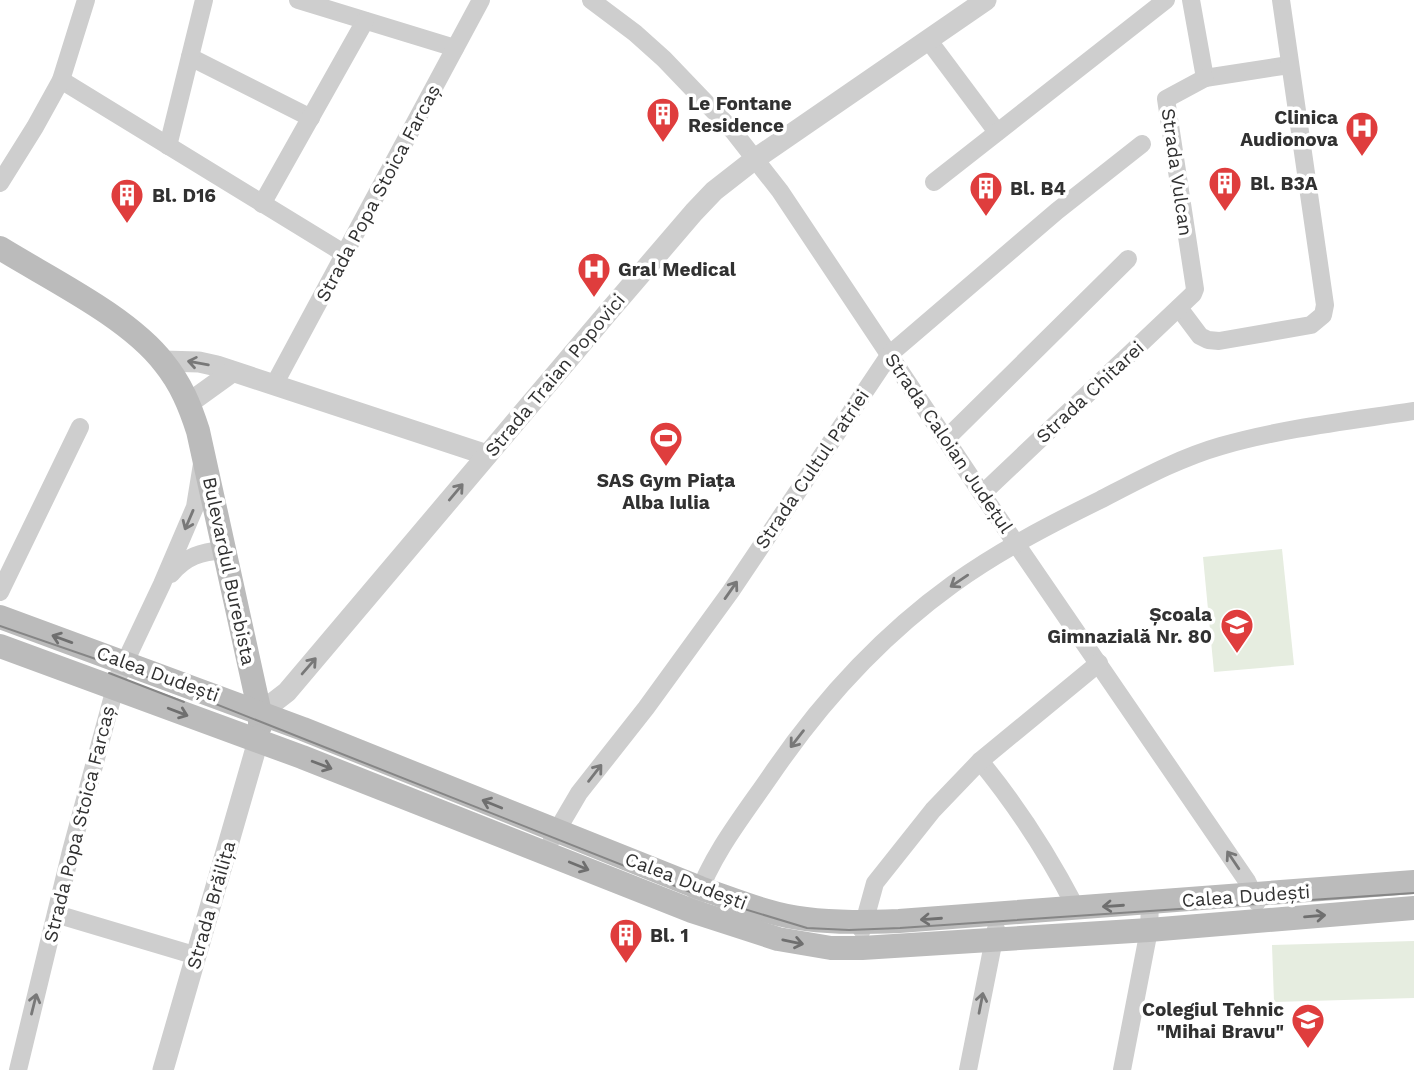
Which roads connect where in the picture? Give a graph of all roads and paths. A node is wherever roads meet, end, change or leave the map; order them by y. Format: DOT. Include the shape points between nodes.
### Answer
graph roads {
  1 [pos="86,0"];
  2 [pos="204,0"];
  3 [pos="298,0"];
  4 [pos="481,0"];
  5 [pos="986,0"];
  6 [pos="1166,0"];
  7 [pos="1191,0"];
  8 [pos="1281,0"];
  9 [pos="598,2"];
  10 [pos="365,21"];
  11 [pos="929,41"];
  12 [pos="455,48"];
  13 [pos="190,57"];
  14 [pos="1289,65"];
  15 [pos="1205,78"];
  16 [pos="61,80"];
  17 [pos="311,118"];
  18 [pos="997,132"];
  19 [pos="1142,144"];
  20 [pos="168,146"];
  21 [pos="755,159"];
  22 [pos="934,182"];
  23 [pos="0,183"];
  24 [pos="262,204"];
  25 [pos="0,248"];
  26 [pos="345,254"];
  27 [pos="1128,259"];
  28 [pos="1195,289"];
  29 [pos="1179,308"];
  30 [pos="890,354"];
  31 [pos="163,361"];
  32 [pos="232,372"];
  33 [pos="274,385"];
  34 [pos="189,402"];
  35 [pos="1414,411"];
  36 [pos="80,427"];
  37 [pos="946,439"];
  38 [pos="203,454"];
  39 [pos="487,455"];
  40 [pos="982,494"];
  41 [pos="1016,544"];
  42 [pos="224,550"];
  43 [pos="162,584"];
  44 [pos="0,592"];
  45 [pos="0,617"];
  46 [pos="0,646"];
  47 [pos="124,661"];
  48 [pos="1099,663"];
  49 [pos="114,687"];
  50 [pos="260,713"];
  51 [pos="258,741"];
  52 [pos="980,761"];
  53 [pos="556,829"];
  54 [pos="546,852"];
  55 [pos="1414,882"];
  56 [pos="1255,896"];
  57 [pos="696,900"];
  58 [pos="1150,903"];
  59 [pos="1076,908"];
  60 [pos="1414,908"];
  61 [pos="56,914"];
  62 [pos="999,914"];
  63 [pos="1262,921"];
  64 [pos="864,922"];
  65 [pos="1149,930"];
  66 [pos="994,939"];
  67 [pos="862,948"];
  68 [pos="197,956"];
  69 [pos="18,1070"];
  70 [pos="163,1070"];
  71 [pos="968,1070"];
  72 [pos="1122,1070"];
  1 -- 16 [label="street"];
  2 -- 13 [label="street"];
  3 -- 10 [label="street"];
  4 -- 12 [label="street, Strada Popa Stoica Farcaș"];
  5 -- 11 [label="street, Strada Traian Popovici"];
  6 -- 18 [label="street"];
  7 -- 15 [label="street"];
  8 -- 14 [label="street"];
  9 -- 21 [label="street, Strada Caloian Județul" via="664,60"];
  10 -- 12 [label="street"];
  10 -- 17 [label="street"];
  11 -- 18 [label="street"];
  11 -- 21 [label="street, Strada Traian Popovici"];
  12 -- 26 [label="street, Strada Popa Stoica Farcaș"];
  13 -- 17 [label="street"];
  13 -- 20 [label="street"];
  14 -- 15 [label="street, Strada Vulcan"];
  14 -- 29 [label="street" via="1323,315 1311,324 1219,341 1200,336"];
  15 -- 28 [label="street, Strada Vulcan" via="1166,99"];
  16 -- 20 [label="street"];
  16 -- 23 [label="street"];
  17 -- 24 [label="street"];
  18 -- 22 [label="street"];
  19 -- 30 [label="street, Strada Cultul Patriei"];
  20 -- 24 [label="street"];
  21 -- 30 [label="street, Strada Caloian Județul"];
  21 -- 39 [label="street, Strada Traian Popovici" via="694,212"];
  24 -- 26 [label="street"];
  25 -- 31 [label="main road, Bulevardul Burebista" via="116,319"];
  26 -- 33 [label="street, Strada Popa Stoica Farcaș"];
  27 -- 37 [label="street"];
  28 -- 29 [label="street, Strada Chitarei"];
  29 -- 40 [label="street, Strada Chitarei"];
  30 -- 37 [label="street, Strada Caloian Județul"];
  53 -- 30 [label="street, Strada Cultul Patriei, one-way" via="731,591"];
  32 -- 31 [label="street, one-way" via="199,362"];
  31 -- 34 [label="main road, Bulevardul Burebista"];
  32 -- 33 [label="street"];
  32 -- 34 [label="street"];
  33 -- 39 [label="street"];
  34 -- 38 [label="main road, Bulevardul Burebista"];
  35 -- 41 [label="street" via="1279,432 1219,447 1143,478"];
  36 -- 44 [label="street"];
  37 -- 40 [label="street, Strada Caloian Județul"];
  38 -- 42 [label="main road, Bulevardul Burebista"];
  38 -- 43 [label="street, Strada Popa Stoica Farcaș, one-way" via="195,507"];
  50 -- 39 [label="street, Strada Traian Popovici, one-way" via="287,692"];
  40 -- 41 [label="street, Strada Caloian Județul"];
  41 -- 48 [label="street, Strada Caloian Județul"];
  41 -- 57 [label="street, one-way" via="906,621 828,699 743,816 705,876"];
  42 -- 43 [label="street, Strada Popa Stoica Farcaș" via="186,559"];
  42 -- 50 [label="main road, Bulevardul Burebista"];
  43 -- 47 [label="street, Strada Popa Stoica Farcaș"];
  47 -- 45 [label="main road, Calea Dudești, one-way"];
  46 -- 49 [label="main road, Calea Dudești"];
  47 -- 49 [label="street, Strada Popa Stoica Farcaș"];
  47 -- 50 [label="main road, Calea Dudești"];
  48 -- 52 [label="street"];
  56 -- 48 [label="street, Strada Caloian Județul, one-way"];
  49 -- 51 [label="main road, Calea Dudești, one-way"];
  49 -- 61 [label="street, Strada Popa Stoica Farcaș"];
  50 -- 51 [label="main road, Bulevardul Burebista"];
  53 -- 50 [label="main road, Calea Dudești, one-way"];
  51 -- 54 [label="main road, Calea Dudești, one-way"];
  51 -- 68 [label="street, Strada Brăilița"];
  52 -- 59 [label="street" via="1046,853"];
  52 -- 64 [label="street" via="933,810 876,883"];
  53 -- 54 [label="street, Strada Cultul Patriei"];
  53 -- 57 [label="main road, Calea Dudești"];
  54 -- 57 [label="main road, Calea Dudești, one-way"];
  55 -- 56 [label="main road, Calea Dudești"];
  56 -- 58 [label="main road, Calea Dudești"];
  56 -- 63 [label="street, Strada Caloian Județul"];
  57 -- 64 [label="main road, Calea Dudești" via="804,919"];
  57 -- 67 [label="main road, Calea Dudești, one-way" via="778,939"];
  58 -- 59 [label="main road, Calea Dudești, one-way"];
  58 -- 65 [label="street"];
  59 -- 62 [label="main road, Calea Dudești"];
  63 -- 60 [label="main road, Calea Dudești, one-way"];
  61 -- 68 [label="street"];
  69 -- 61 [label="street, Strada Popa Stoica Farcaș, one-way"];
  62 -- 64 [label="main road, Calea Dudești, one-way"];
  62 -- 66 [label="street"];
  63 -- 65 [label="main road, Calea Dudești"];
  64 -- 67 [label="street"];
  65 -- 66 [label="main road, Calea Dudești"];
  65 -- 72 [label="street"];
  66 -- 67 [label="main road, Calea Dudești"];
  71 -- 66 [label="street, one-way"];
  68 -- 70 [label="street, Strada Brăilița"];
}
